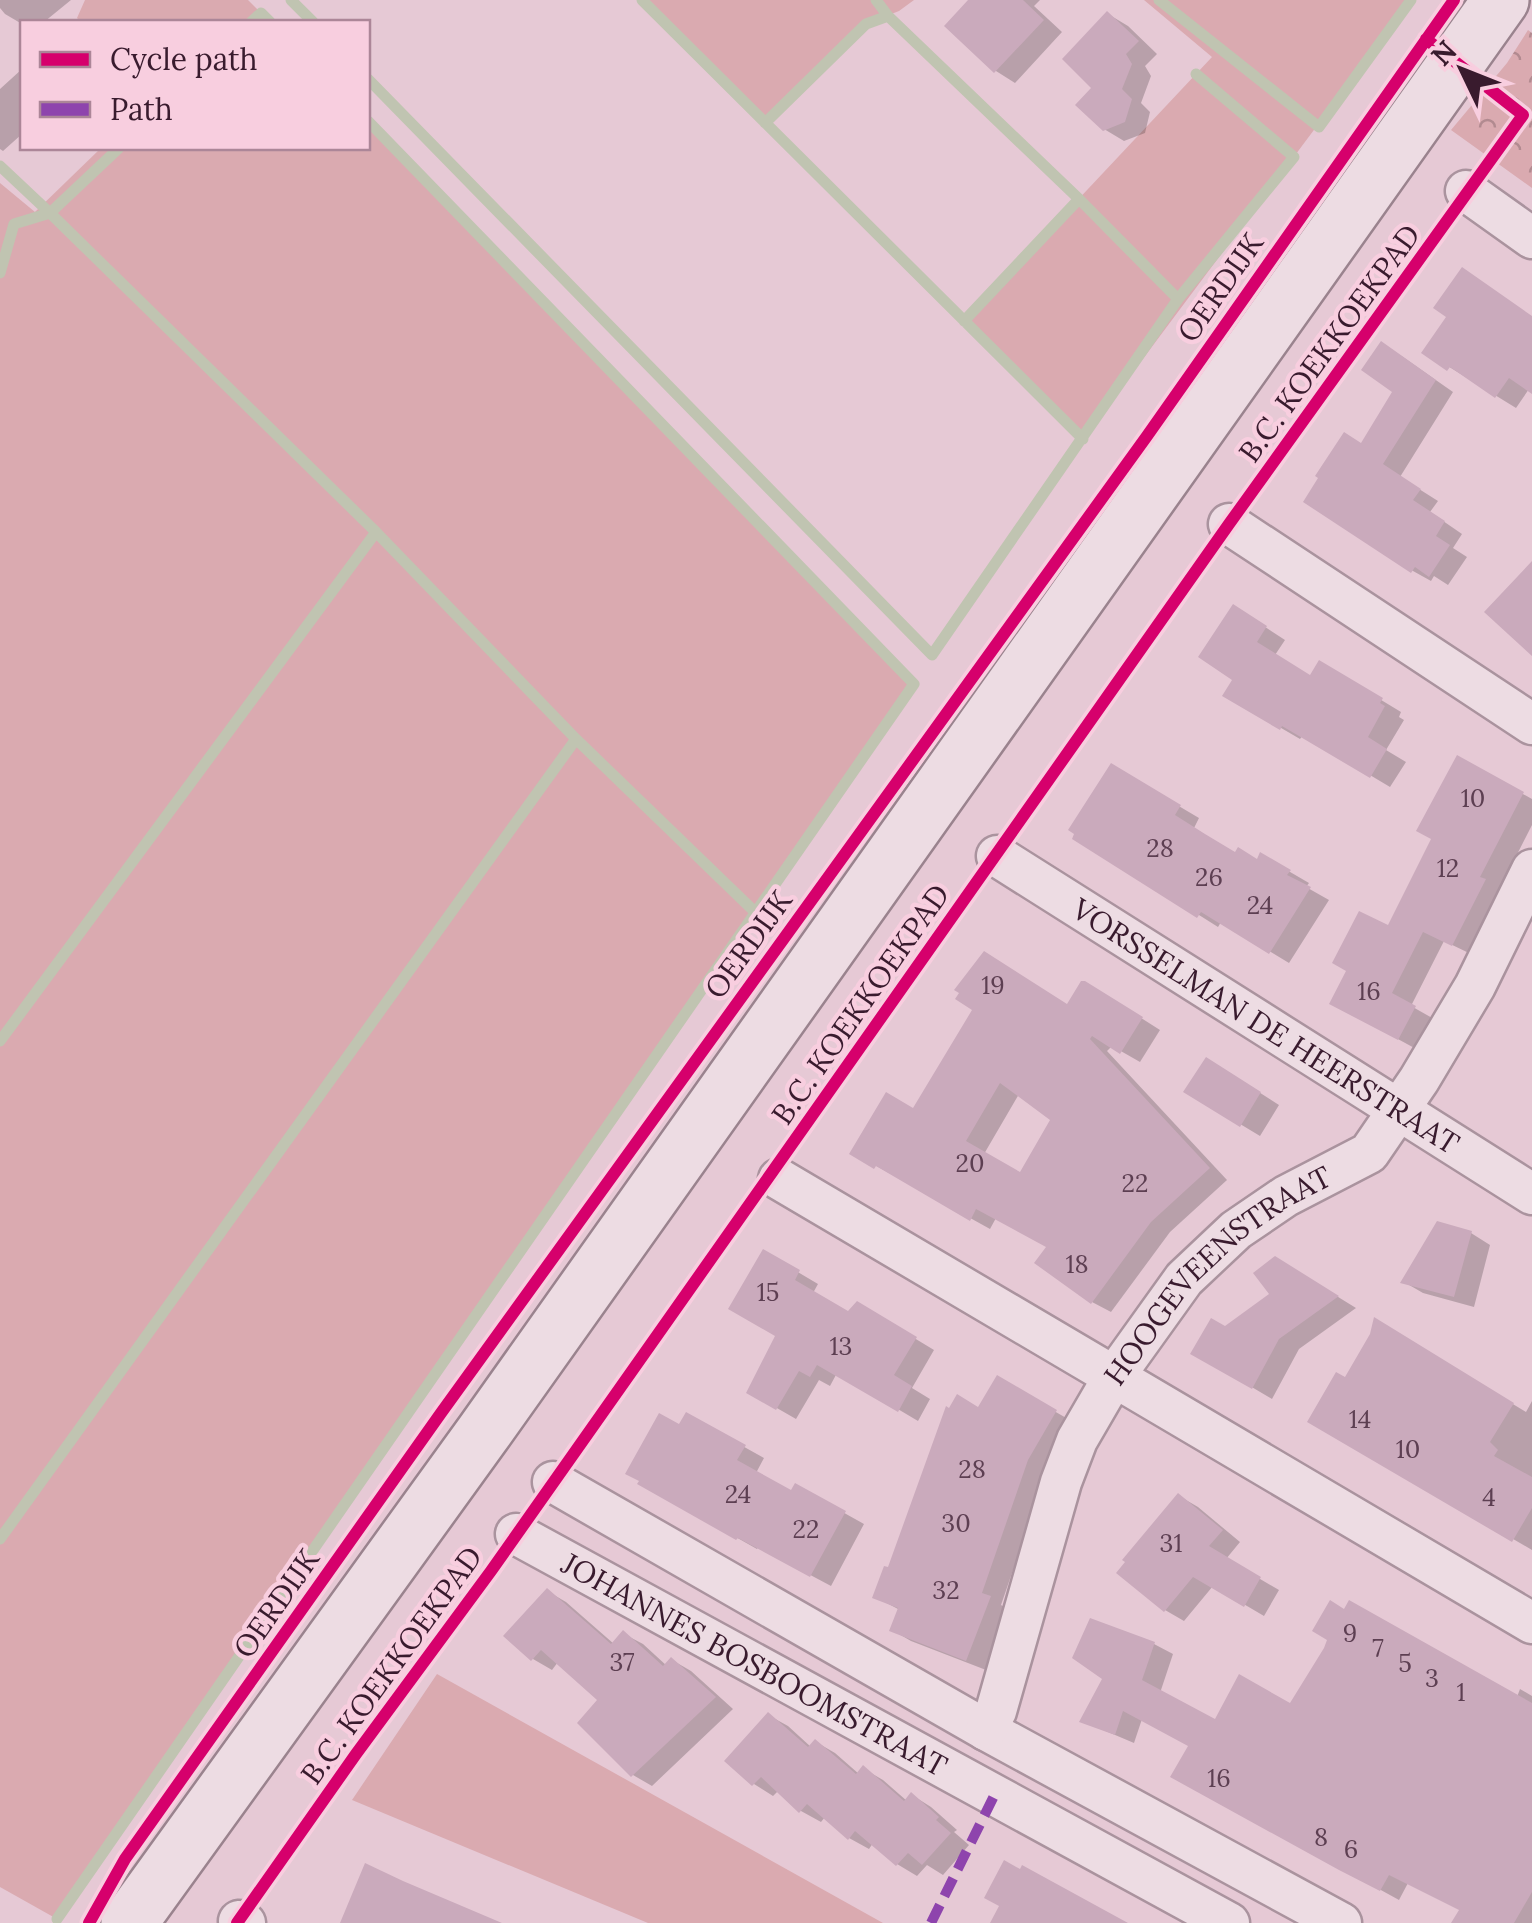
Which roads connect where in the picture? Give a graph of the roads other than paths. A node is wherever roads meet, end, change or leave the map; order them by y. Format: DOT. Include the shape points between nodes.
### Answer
graph roads {
  1 [pos="1502,0"];
  2 [pos="1466,191"];
  3 [pos="1532,238"];
  4 [pos="1229,524"];
  5 [pos="1532,724"];
  6 [pos="997,856"];
  7 [pos="1532,870"];
  8 [pos="1399,1110"];
  9 [pos="779,1179"];
  10 [pos="1532,1194"];
  11 [pos="1113,1378"];
  12 [pos="553,1482"];
  13 [pos="516,1534"];
  14 [pos="1532,1623"];
  15 [pos="1001,1738"];
  16 [pos="994,1794"];
  17 [pos="130,1923"];
  18 [pos="1230,1923"];
  19 [pos="1341,1923"];
  1 -- 17 [label="street"];
  2 -- 3 [label="street"];
  4 -- 5 [label="street"];
  6 -- 8 [label="street, VORSSELMAN DE HEERSTRAAT"];
  7 -- 8 [label="street, HOOGEVEENSTRAAT" via="1475,986"];
  8 -- 10 [label="street, VORSSELMAN DE HEERSTRAAT"];
  8 -- 11 [label="street, HOOGEVEENSTRAAT" via="1369,1154 1236,1230 1184,1279"];
  9 -- 11 [label="street"];
  11 -- 14 [label="street"];
  11 -- 15 [label="street, HOOGEVEENSTRAAT" via="1061,1482 996,1711"];
  12 -- 15 [label="street, JOHANNES BOSBOOMSTRAAT"];
  13 -- 16 [label="street, JOHANNES BOSBOOMSTRAAT"];
  15 -- 16 [label="street"];
  15 -- 19 [label="street, JOHANNES BOSBOOMSTRAAT"];
  16 -- 18 [label="street, JOHANNES BOSBOOMSTRAAT"];
}
